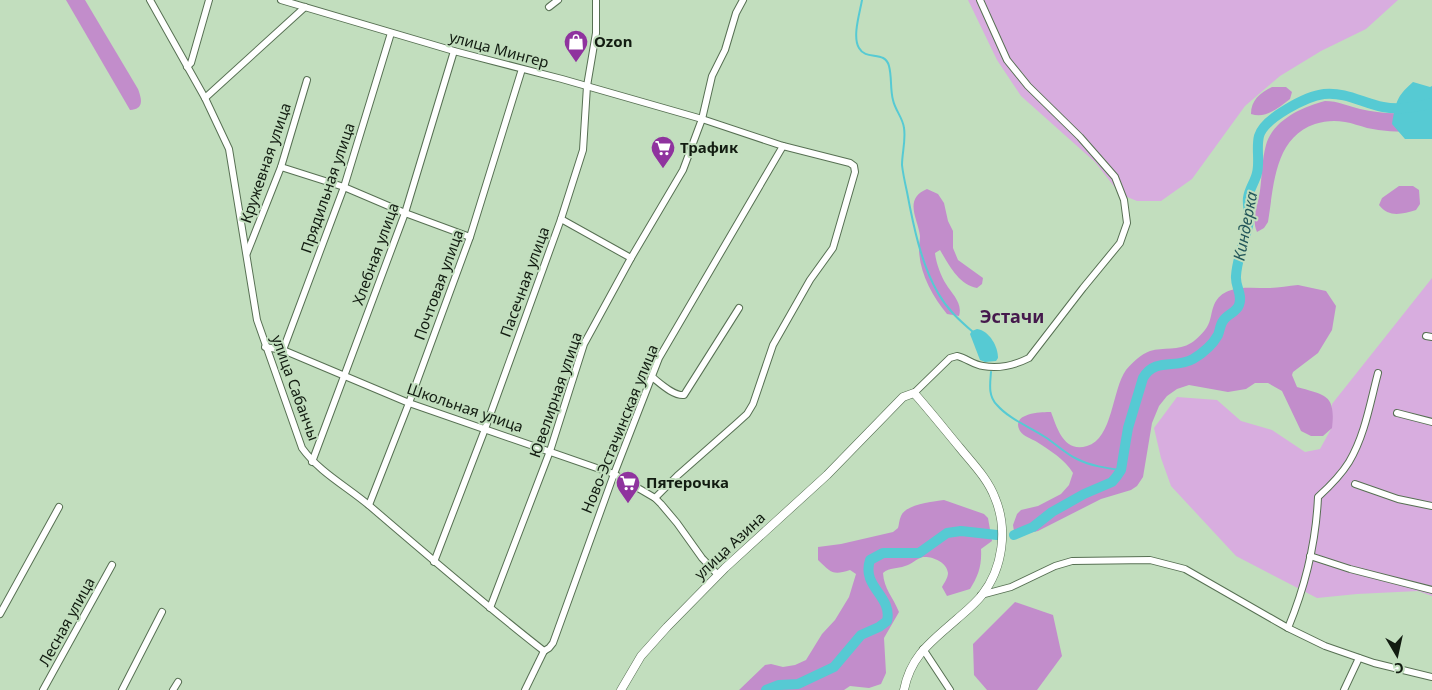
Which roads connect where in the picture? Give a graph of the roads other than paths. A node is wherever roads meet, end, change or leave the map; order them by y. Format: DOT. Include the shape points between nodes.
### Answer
graph roads {
  1 [pos="150,0"];
  2 [pos="209,0"];
  3 [pos="281,0"];
  4 [pos="558,0"];
  5 [pos="596,0"];
  6 [pos="742,0"];
  7 [pos="980,0"];
  8 [pos="305,7"];
  9 [pos="549,7"];
  10 [pos="391,32"];
  11 [pos="454,51"];
  12 [pos="187,67"];
  13 [pos="522,69"];
  14 [pos="307,80"];
  15 [pos="587,86"];
  16 [pos="205,98"];
  17 [pos="702,119"];
  18 [pos="783,146"];
  19 [pos="281,167"];
  20 [pos="344,187"];
  21 [pos="405,213"];
  22 [pos="561,219"];
  23 [pos="470,237"];
  24 [pos="247,254"];
  25 [pos="631,258"];
  26 [pos="739,308"];
  27 [pos="265,347"];
  28 [pos="283,350"];
  29 [pos="1378,373"];
  30 [pos="344,375"];
  31 [pos="652,377"];
  32 [pos="914,393"];
  33 [pos="409,403"];
  34 [pos="1397,412"];
  35 [pos="1432,422"];
  36 [pos="485,429"];
  37 [pos="550,451"];
  38 [pos="312,462"];
  39 [pos="614,474"];
  40 [pos="1355,484"];
  41 [pos="655,498"];
  42 [pos="369,505"];
  43 [pos="1432,506"];
  44 [pos="59,507"];
  45 [pos="1310,556"];
  46 [pos="434,562"];
  47 [pos="112,565"];
  48 [pos="718,575"];
  49 [pos="1432,590"];
  50 [pos="982,595"];
  51 [pos="490,608"];
  52 [pos="162,612"];
  53 [pos="0,614"];
  54 [pos="1288,628"];
  55 [pos="922,649"];
  56 [pos="544,651"];
  57 [pos="1359,658"];
  58 [pos="1432,677"];
  59 [pos="178,682"];
  60 [pos="43,690"];
  61 [pos="122,690"];
  62 [pos="173,690"];
  63 [pos="525,690"];
  64 [pos="621,690"];
  65 [pos="904,690"];
  66 [pos="950,690"];
  67 [pos="1344,690"];
  1 -- 12 [label="street, улица Сабанчы"];
  2 -- 12 [label="street" via="191,63"];
  3 -- 8 [label="street, улица Мингер"];
  4 -- 9 [label="street"];
  5 -- 15 [label="street, Пасечная улица" via="596,33"];
  6 -- 17 [label="street, Ювелирная улица" via="725,50 712,76"];
  7 -- 32 [label="street" via="1007,60 1115,177 1128,223 1114,252 1029,358 1018,364 982,366 957,356 950,358"];
  8 -- 10 [label="street, улица Мингер"];
  8 -- 16 [label="street"];
  10 -- 11 [label="street, улица Мингер"];
  10 -- 20 [label="street, Прядильная улица"];
  11 -- 13 [label="street, улица Мингер"];
  11 -- 21 [label="street, Хлебная улица"];
  12 -- 16 [label="street, улица Сабанчы"];
  13 -- 15 [label="street, улица Мингер"];
  13 -- 23 [label="street, Почтовая улица"];
  14 -- 19 [label="street, Кружевная улица"];
  15 -- 17 [label="street, улица Мингер"];
  15 -- 22 [label="street, Пасечная улица" via="583,150"];
  16 -- 24 [label="street, улица Сабанчы" via="229,149"];
  17 -- 18 [label="street, улица Мингер"];
  17 -- 25 [label="street, Ювелирная улица" via="683,170"];
  18 -- 31 [label="street, Ново-Эстачинская улица" via="659,358"];
  18 -- 41 [label="street, улица Мингер" via="850,162 854,166 833,248 810,280 773,345 753,404 746,414"];
  19 -- 20 [label="street"];
  19 -- 24 [label="street, Кружевная улица"];
  20 -- 21 [label="street"];
  20 -- 28 [label="street, Прядильная улица"];
  21 -- 23 [label="street"];
  21 -- 30 [label="street, Хлебная улица"];
  22 -- 25 [label="street"];
  22 -- 36 [label="street, Пасечная улица"];
  23 -- 33 [label="street, Почтовая улица"];
  24 -- 27 [label="street, улица Сабанчы" via="256,320"];
  25 -- 37 [label="street, Ювелирная улица" via="584,344"];
  26 -- 31 [label="street" via="684,395 674,393"];
  27 -- 28 [label="street, Школьная улица"];
  27 -- 38 [label="street, улица Сабанчы" via="302,448"];
  28 -- 30 [label="street, Школьная улица"];
  29 -- 45 [label="street" via="1357,447 1348,464 1318,497"];
  30 -- 33 [label="street, Школьная улица"];
  30 -- 38 [label="street, Хлебная улица"];
  31 -- 39 [label="street, Ново-Эстачинская улица"];
  32 -- 48 [label="street, улица Азина" via="903,397 827,475"];
  32 -- 50 [label="street" via="982,474 995,497 1002,526 1001,550 998,565"];
  33 -- 36 [label="street, Школьная улица"];
  33 -- 42 [label="street, Почтовая улица"];
  34 -- 35 [label="street"];
  36 -- 37 [label="street, Школьная улица"];
  36 -- 46 [label="street, Пасечная улица"];
  37 -- 39 [label="street, Школьная улица"];
  37 -- 51 [label="street, Ювелирная улица"];
  38 -- 42 [label="street, улица Сабанчы"];
  39 -- 41 [label="street, Школьная улица"];
  39 -- 56 [label="street, Ново-Эстачинская улица" via="553,643"];
  40 -- 43 [label="street" via="1398,499"];
  41 -- 48 [label="street, Школьная улица"];
  42 -- 46 [label="street, улица Сабанчы"];
  44 -- 53 [label="street"];
  45 -- 49 [label="street"];
  45 -- 54 [label="street"];
  46 -- 51 [label="street, улица Сабанчы"];
  47 -- 60 [label="street, Лесная улица"];
  48 -- 64 [label="street, улица Азина" via="641,656"];
  50 -- 54 [label="street" via="1012,587 1072,561 1150,560 1186,569"];
  50 -- 55 [label="street"];
  51 -- 56 [label="street, улица Сабанчы"];
  52 -- 61 [label="street"];
  54 -- 57 [label="street"];
  55 -- 65 [label="street"];
  55 -- 66 [label="street"];
  56 -- 63 [label="street"];
  57 -- 58 [label="street"];
  57 -- 67 [label="street"];
  59 -- 62 [label="street"];
}
